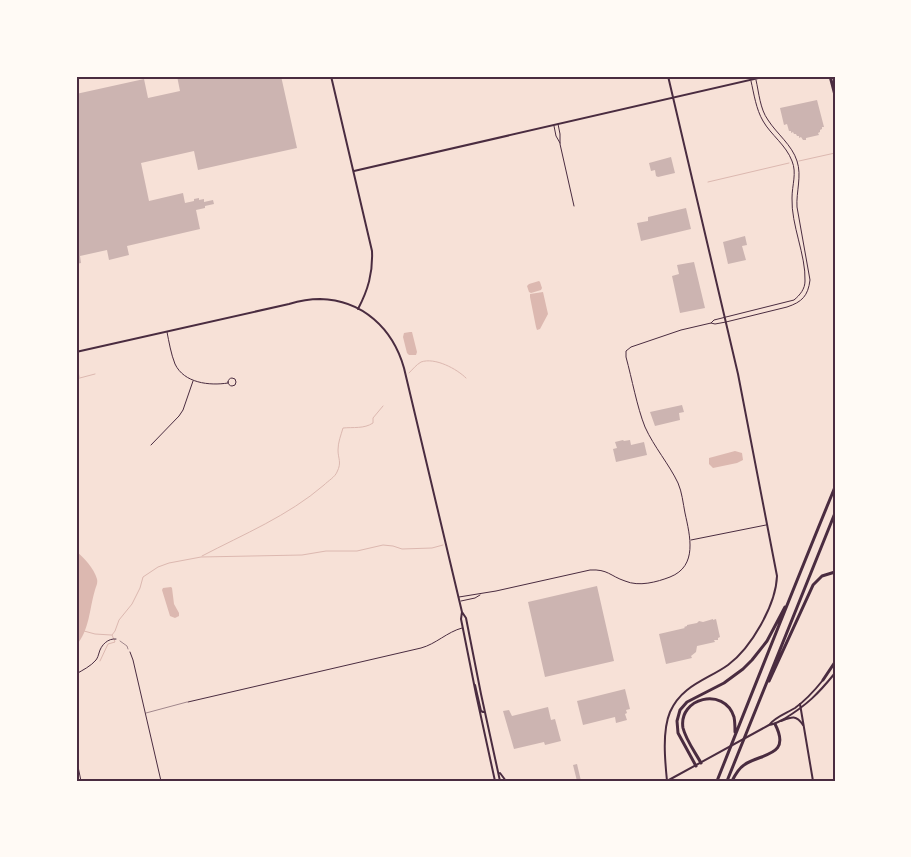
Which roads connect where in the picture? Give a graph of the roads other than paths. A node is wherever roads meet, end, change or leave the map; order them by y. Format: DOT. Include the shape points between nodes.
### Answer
graph roads {
  1 [pos="331,76"];
  2 [pos="668,76"];
  3 [pos="767,76"];
  4 [pos="830,76"];
  5 [pos="756,79"];
  6 [pos="751,80"];
  7 [pos="835,95"];
  8 [pos="673,98"];
  9 [pos="558,124"];
  10 [pos="553,125"];
  11 [pos="560,144"];
  12 [pos="354,171"];
  13 [pos="574,206"];
  14 [pos="358,309"];
  15 [pos="725,317"];
  16 [pos="726,322"];
  17 [pos="711,323"];
  18 [pos="167,332"];
  19 [pos="76,352"];
  20 [pos="193,380"];
  21 [pos="228,383"];
  22 [pos="151,445"];
  23 [pos="835,487"];
  24 [pos="835,513"];
  25 [pos="768,525"];
  26 [pos="690,540"];
  27 [pos="835,572"];
  28 [pos="481,594"];
  29 [pos="459,597"];
  30 [pos="460,602"];
  31 [pos="786,604"];
  32 [pos="462,612"];
  33 [pos="462,628"];
  34 [pos="468,628"];
  35 [pos="116,639"];
  36 [pos="130,652"];
  37 [pos="835,664"];
  38 [pos="835,673"];
  39 [pos="76,674"];
  40 [pos="473,680"];
  41 [pos="823,680"];
  42 [pos="764,690"];
  43 [pos="188,702"];
  44 [pos="800,704"];
  45 [pos="801,708"];
  46 [pos="485,712"];
  47 [pos="146,713"];
  48 [pos="779,722"];
  49 [pos="774,724"];
  50 [pos="803,724"];
  51 [pos="769,725"];
  52 [pos="735,736"];
  53 [pos="76,757"];
  54 [pos="701,763"];
  55 [pos="696,766"];
  56 [pos="498,768"];
  57 [pos="81,781"];
  58 [pos="161,781"];
  59 [pos="498,781"];
  60 [pos="506,781"];
  61 [pos="667,781"];
  62 [pos="717,781"];
  63 [pos="727,781"];
  64 [pos="732,781"];
  65 [pos="813,781"];
  1 -- 12 [label="main road"];
  2 -- 8 [label="main road"];
  3 -- 5 [label="main road"];
  4 -- 7 [label="highway"];
  5 -- 6 [label="main road"];
  5 -- 16 [label="street" via="766,119 797,160 796,207 810,280 805,296 796,304"];
  6 -- 8 [label="main road"];
  6 -- 15 [label="street" via="763,121 792,161 792,208 806,280 804,289 794,300"];
  8 -- 9 [label="main road"];
  8 -- 15 [label="main road"];
  9 -- 10 [label="main road"];
  9 -- 11 [label="street"];
  10 -- 11 [label="street"];
  10 -- 12 [label="main road"];
  11 -- 13 [label="street"];
  12 -- 14 [label="main road" via="372,257 369,283"];
  14 -- 18 [label="main road" via="334,301 310,300"];
  14 -- 29 [label="main road" via="385,330 402,360"];
  15 -- 16 [label="main road"];
  15 -- 17 [label="street"];
  16 -- 17 [label="street"];
  16 -- 25 [label="main road"];
  17 -- 26 [label="street" via="626,350 646,428 679,486"];
  18 -- 19 [label="main road"];
  18 -- 20 [label="street" via="175,364"];
  20 -- 21 [label="street"];
  20 -- 22 [label="street" via="183,410"];
  23 -- 31 [label="highway"];
  24 -- 42 [label="highway"];
  25 -- 26 [label="street"];
  25 -- 61 [label="main road" via="777,576 773,599 757,632 739,656 686,690 674,704 665,729"];
  26 -- 28 [label="street" via="686,563 669,578 637,584 598,569"];
  27 -- 42 [label="highway" via="822,576 813,585"];
  28 -- 29 [label="street"];
  28 -- 30 [label="street"];
  29 -- 30 [label="main road"];
  30 -- 32 [label="main road"];
  31 -- 52 [label="highway"];
  31 -- 55 [label="highway" via="762,648 743,669 682,707 677,721 678,733"];
  32 -- 33 [label="main road"];
  32 -- 34 [label="main road"];
  33 -- 34 [label="main road"];
  33 -- 40 [label="main road"];
  33 -- 43 [label="street" via="430,646"];
  34 -- 46 [label="main road"];
  35 -- 39 [label="street" via="102,646 96,660"];
  36 -- 47 [label="street"];
  37 -- 41 [label="highway"];
  38 -- 45 [label="main road"];
  40 -- 46 [label="main road" via="481,711"];
  40 -- 59 [label="main road" via="494,776"];
  41 -- 44 [label="main road"];
  42 -- 63 [label="highway"];
  43 -- 47 [label="lane"];
  44 -- 45 [label="main road"];
  44 -- 51 [label="main road"];
  45 -- 48 [label="main road"];
  45 -- 50 [label="main road"];
  46 -- 56 [label="main road"];
  47 -- 58 [label="street"];
  48 -- 49 [label="main road"];
  48 -- 50 [label="main road" via="795,717"];
  49 -- 51 [label="main road"];
  49 -- 64 [label="highway" via="779,736 776,749 770,755 744,765"];
  50 -- 65 [label="main road"];
  51 -- 54 [label="main road"];
  52 -- 54 [label="highway" via="734,718 719,700 705,699 691,706 683,726"];
  52 -- 62 [label="highway"];
  53 -- 57 [label="street"];
  54 -- 55 [label="main road"];
  55 -- 61 [label="main road"];
  56 -- 59 [label="main road"];
  56 -- 60 [label="main road"];
}
